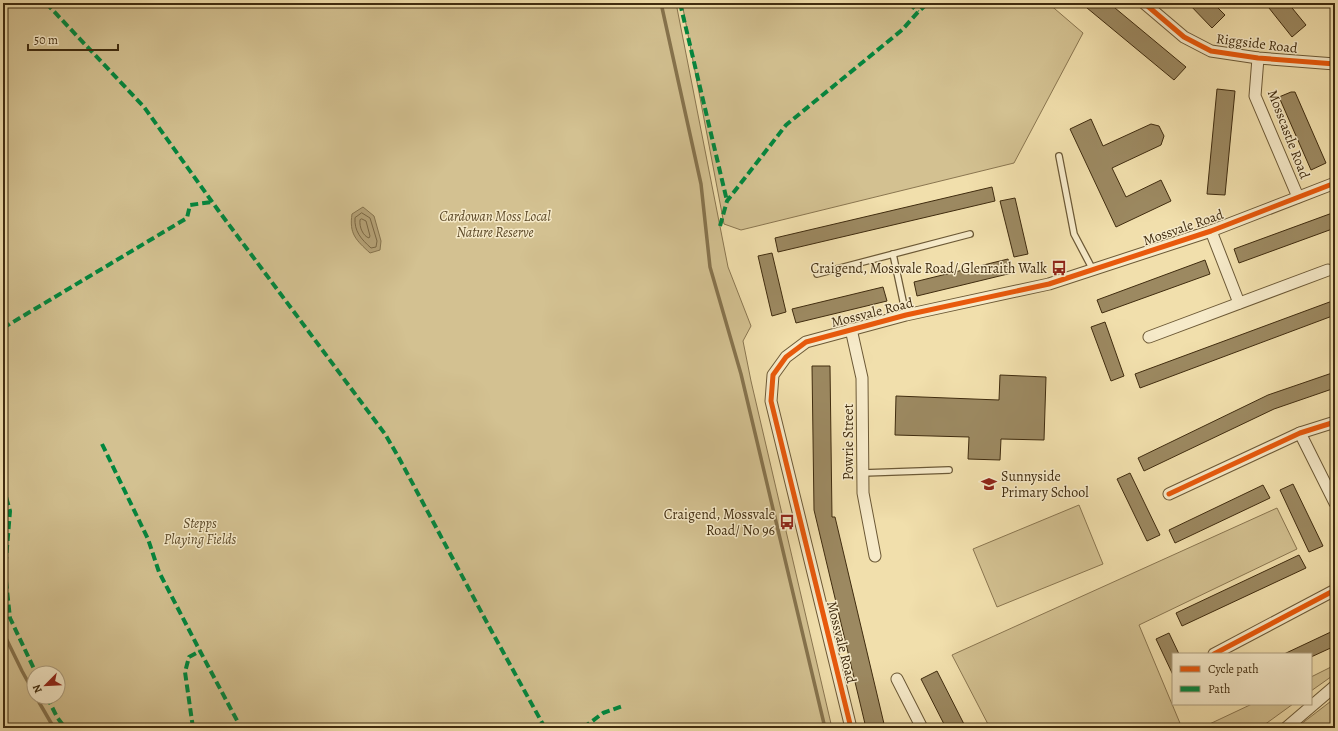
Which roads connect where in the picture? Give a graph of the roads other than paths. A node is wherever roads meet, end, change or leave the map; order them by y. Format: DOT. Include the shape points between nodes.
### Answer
graph roads {
  1 [pos="1144,3"];
  2 [pos="1258,58"];
  3 [pos="1335,64"];
  4 [pos="1059,156"];
  5 [pos="1335,183"];
  6 [pos="1298,198"];
  7 [pos="1211,231"];
  8 [pos="970,234"];
  9 [pos="893,254"];
  10 [pos="1093,270"];
  11 [pos="1328,270"];
  12 [pos="817,274"];
  13 [pos="1239,303"];
  14 [pos="906,315"];
  15 [pos="851,329"];
  16 [pos="1149,337"];
  17 [pos="1335,422"];
  18 [pos="1300,433"];
  19 [pos="949,470"];
  20 [pos="863,473"];
  21 [pos="1169,494"];
  22 [pos="1335,503"];
  23 [pos="875,556"];
  24 [pos="1335,590"];
  25 [pos="1216,653"];
  26 [pos="897,679"];
  27 [pos="1335,686"];
  28 [pos="851,728"];
  29 [pos="922,728"];
  30 [pos="1286,728"];
  1 -- 2 [label="street, Riggside Road" via="1184,38 1211,51"];
  2 -- 3 [label="street, Riggside Road"];
  2 -- 6 [label="street, Mosscastle Road" via="1255,96"];
  4 -- 10 [label="lane" via="1074,234"];
  5 -- 6 [label="street, Mossvale Road"];
  6 -- 7 [label="street, Mossvale Road"];
  7 -- 10 [label="street, Mossvale Road"];
  7 -- 13 [label="street"];
  8 -- 9 [label="lane"];
  9 -- 12 [label="lane"];
  9 -- 14 [label="lane"];
  10 -- 14 [label="street, Mossvale Road" via="1049,284"];
  11 -- 13 [label="street"];
  13 -- 16 [label="street"];
  14 -- 15 [label="street, Mossvale Road"];
  15 -- 20 [label="street, Powrie Street" via="862,378"];
  15 -- 28 [label="street, Mossvale Road" via="806,342 786,357 773,375 771,401"];
  17 -- 18 [label="street"];
  18 -- 21 [label="street"];
  18 -- 22 [label="street"];
  19 -- 20 [label="lane"];
  20 -- 23 [label="street, Powrie Street" via="863,493"];
  24 -- 25 [label="street"];
  26 -- 29 [label="street"];
  27 -- 30 [label="street"];
}
